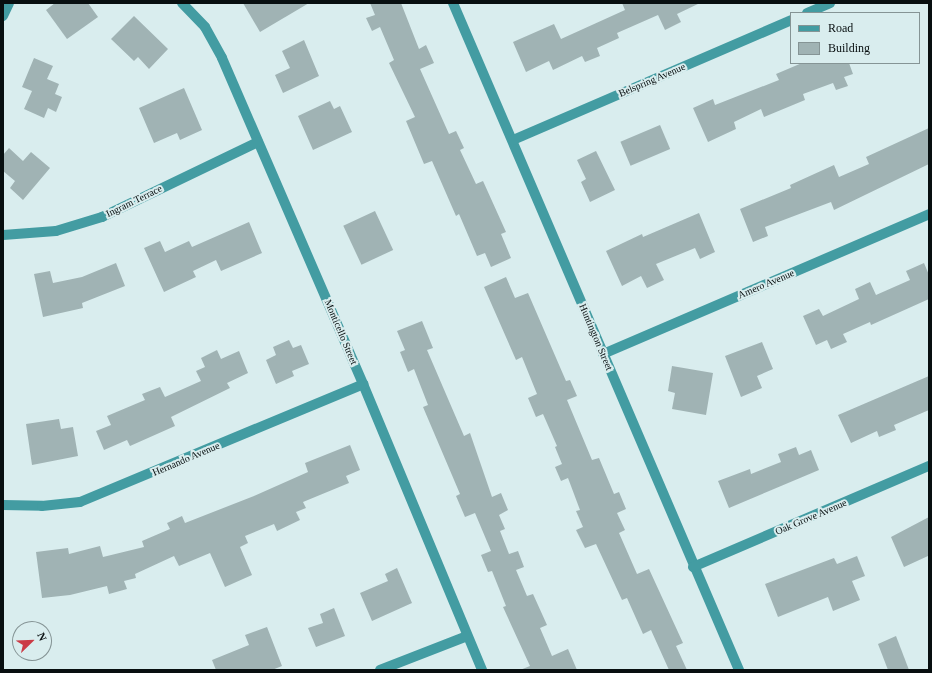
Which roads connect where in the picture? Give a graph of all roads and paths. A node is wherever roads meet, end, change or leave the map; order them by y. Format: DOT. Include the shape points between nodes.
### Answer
graph roads {
  1 [pos="9,3"];
  2 [pos="182,3"];
  3 [pos="453,3"];
  4 [pos="830,3"];
  5 [pos="809,12"];
  6 [pos="3,16"];
  7 [pos="790,20"];
  8 [pos="513,140"];
  9 [pos="258,142"];
  10 [pos="929,214"];
  11 [pos="3,235"];
  12 [pos="603,354"];
  13 [pos="363,384"];
  14 [pos="929,466"];
  15 [pos="3,505"];
  16 [pos="693,567"];
  17 [pos="467,636"];
  18 [pos="380,670"];
  19 [pos="482,670"];
  20 [pos="739,670"];
  1 -- 6 [label="street"];
  2 -- 9 [label="street, Monticello Street" via="205,28 222,58"];
  3 -- 8 [label="street, Huntington Street"];
  4 -- 5 [label="street"];
  7 -- 8 [label="street, Belspring Avenue"];
  8 -- 12 [label="street, Huntington Street"];
  9 -- 11 [label="street, Ingram Terrace" via="102,217 56,231"];
  9 -- 13 [label="street, Monticello Street"];
  10 -- 12 [label="street, Amero Avenue"];
  12 -- 16 [label="street, Huntington Street"];
  13 -- 15 [label="street, Hernando Avenue" via="80,502 42,506"];
  13 -- 17 [label="street, Monticello Street"];
  14 -- 16 [label="street, Oak Grove Avenue"];
  16 -- 20 [label="street, Huntington Street"];
  17 -- 18 [label="street"];
  17 -- 19 [label="street, Monticello Street"];
}
